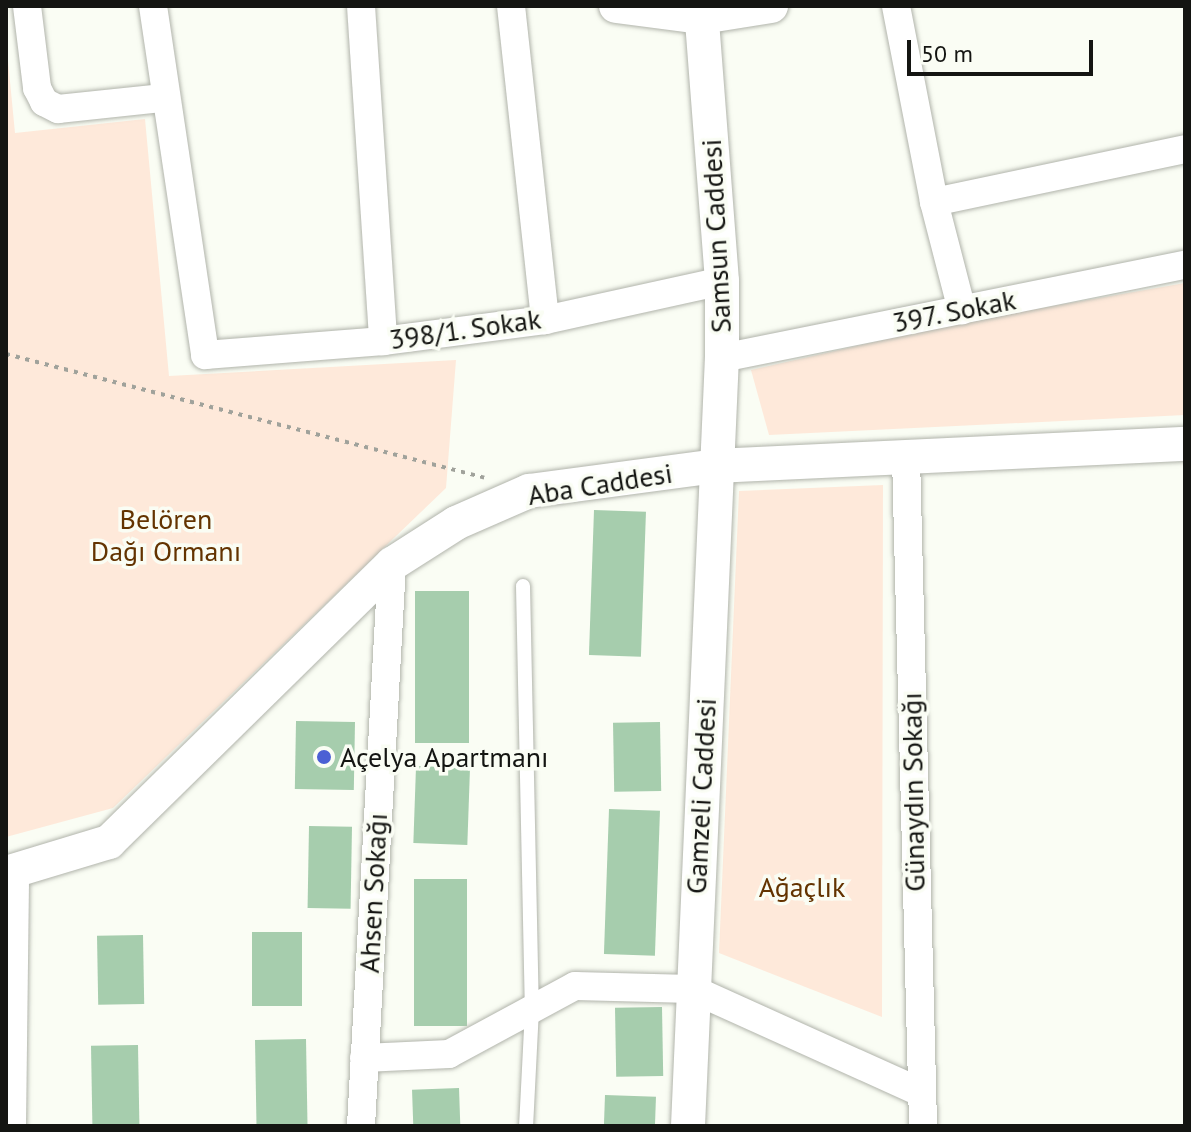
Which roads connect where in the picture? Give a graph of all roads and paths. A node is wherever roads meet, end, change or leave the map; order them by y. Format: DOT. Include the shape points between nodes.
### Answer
graph roads {
  1 [pos="27,6"];
  2 [pos="153,6"];
  3 [pos="361,6"];
  4 [pos="511,6"];
  5 [pos="616,6"];
  6 [pos="771,6"];
  7 [pos="896,6"];
  8 [pos="701,11"];
  9 [pos="163,98"];
  10 [pos="1185,149"];
  11 [pos="934,202"];
  12 [pos="1185,265"];
  13 [pos="722,281"];
  14 [pos="962,310"];
  15 [pos="545,320"];
  16 [pos="383,341"];
  17 [pos="6,354"];
  18 [pos="722,358"];
  19 [pos="1185,444"];
  20 [pos="906,457"];
  21 [pos="716,466"];
  22 [pos="529,491"];
  23 [pos="392,564"];
  24 [pos="523,586"];
  25 [pos="11,872"];
  26 [pos="692,989"];
  27 [pos="532,1009"];
  28 [pos="364,1058"];
  29 [pos="920,1092"];
  30 [pos="12,1126"];
  31 [pos="361,1126"];
  32 [pos="526,1126"];
  33 [pos="688,1126"];
  34 [pos="923,1126"];
  1 -- 9 [label="street" via="37,88 44,102 58,109"];
  2 -- 9 [label="street"];
  3 -- 16 [label="street"];
  4 -- 15 [label="street"];
  5 -- 8 [label="street"];
  6 -- 8 [label="street"];
  7 -- 11 [label="street"];
  8 -- 13 [label="street, Samsun Caddesi"];
  9 -- 16 [label="street, 398/1. Sokak" via="205,355"];
  10 -- 11 [label="street"];
  11 -- 14 [label="street"];
  12 -- 14 [label="street, 397. Sokak"];
  13 -- 15 [label="street, 398/1. Sokak"];
  13 -- 18 [label="street, Samsun Caddesi"];
  14 -- 18 [label="street, 397. Sokak"];
  15 -- 16 [label="street, 398/1. Sokak"];
  17 -- 22 [label="path"];
  18 -- 21 [label="street, Samsun Caddesi"];
  19 -- 20 [label="street, Aba Caddesi"];
  20 -- 21 [label="street, Aba Caddesi"];
  20 -- 29 [label="street, Günaydın Sokağı"];
  21 -- 22 [label="street, Aba Caddesi"];
  21 -- 26 [label="street, Gamzeli Caddesi"];
  22 -- 23 [label="street, Aba Caddesi" via="456,523"];
  23 -- 25 [label="street, Aba Caddesi" via="134,824 82,855"];
  23 -- 28 [label="street, Ahsen Sokağı"];
  24 -- 27 [label="lane"];
  25 -- 30 [label="street"];
  26 -- 27 [label="street" via="575,986"];
  26 -- 29 [label="street"];
  26 -- 33 [label="street, Gamzeli Caddesi"];
  27 -- 28 [label="street" via="449,1054"];
  27 -- 32 [label="lane"];
  28 -- 31 [label="street, Ahsen Sokağı"];
  29 -- 34 [label="street, Günaydın Sokağı"];
}
